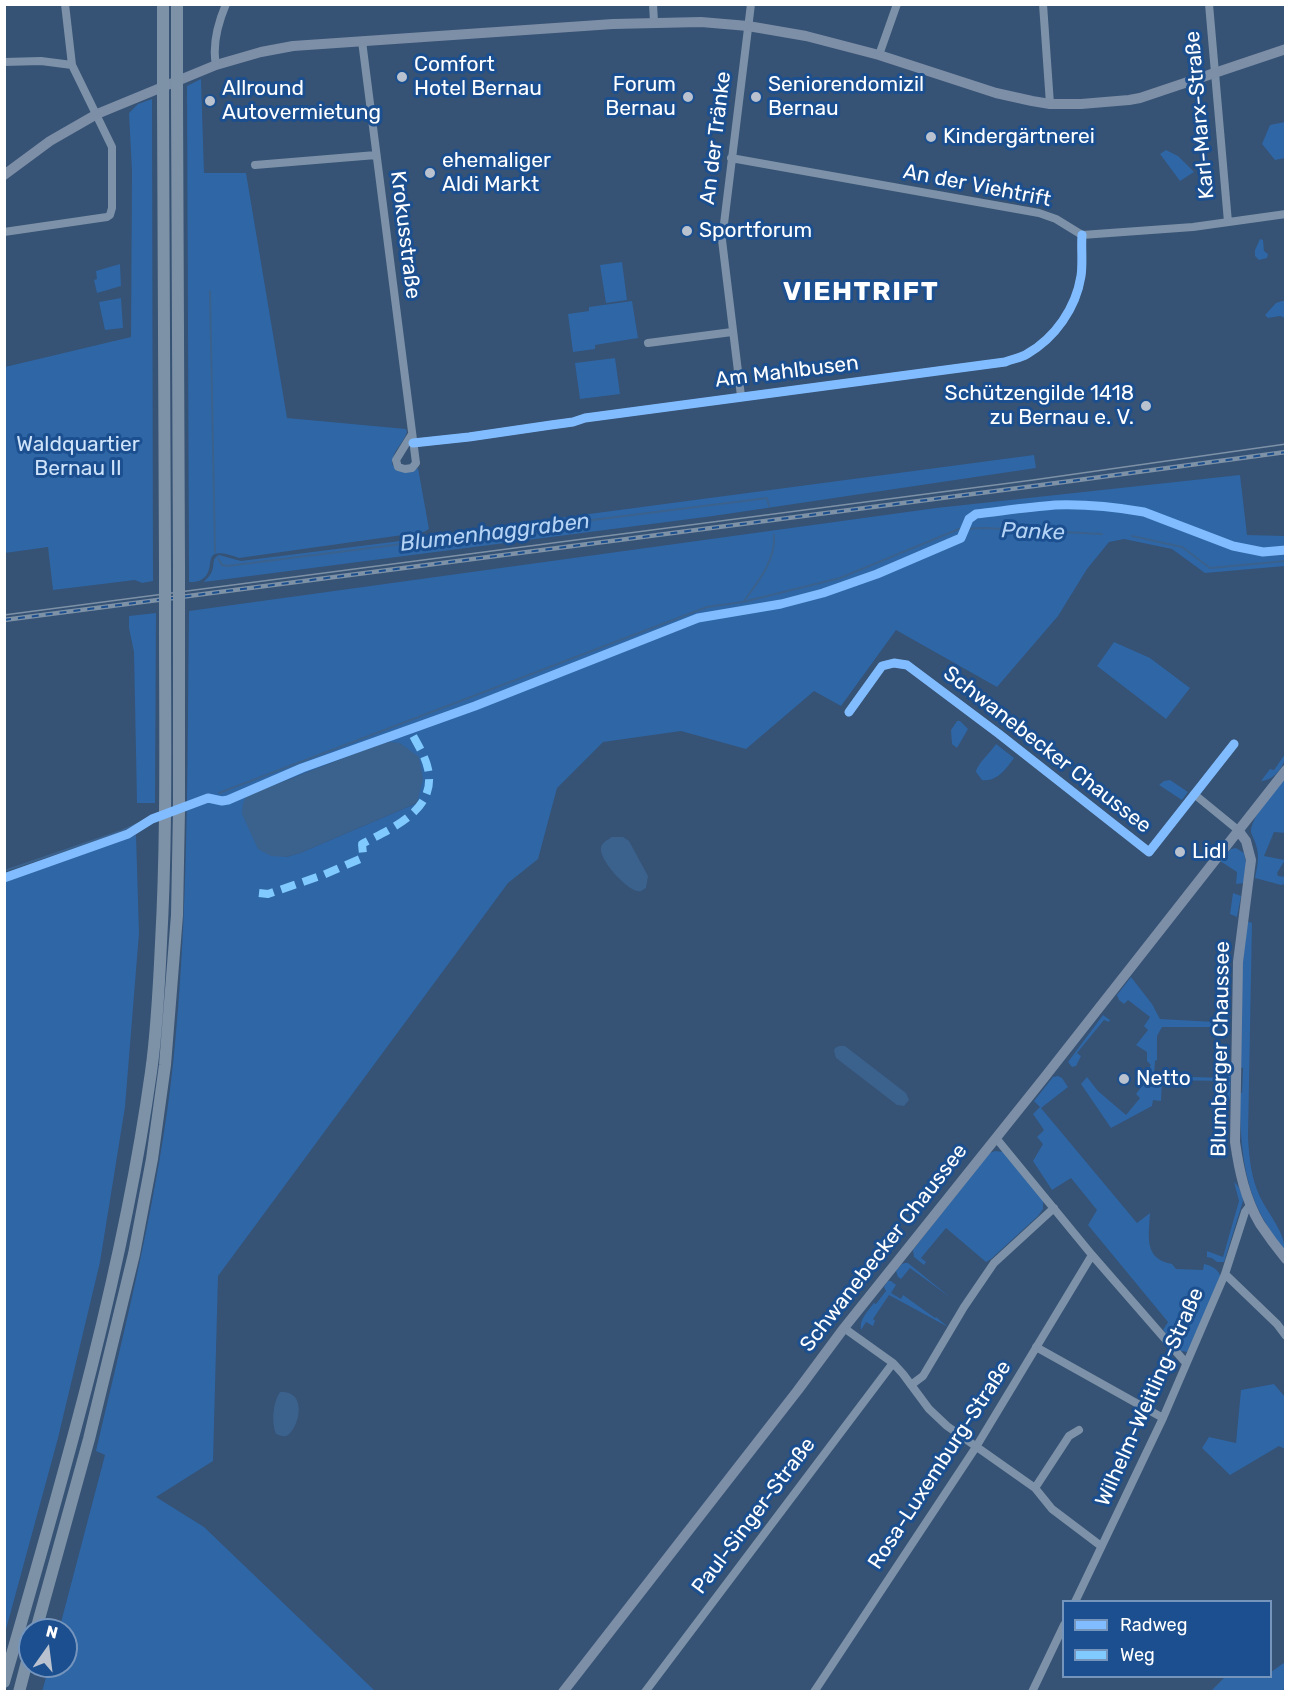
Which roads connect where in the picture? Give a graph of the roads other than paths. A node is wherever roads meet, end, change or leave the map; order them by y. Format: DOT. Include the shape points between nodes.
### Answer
graph roads {
  1 [pos="65,4"];
  2 [pos="163,4"];
  3 [pos="177,4"];
  4 [pos="226,4"];
  5 [pos="653,4"];
  6 [pos="751,4"];
  7 [pos="897,4"];
  8 [pos="1043,4"];
  9 [pos="1209,4"];
  10 [pos="654,22"];
  11 [pos="748,26"];
  12 [pos="362,41"];
  13 [pos="1286,49"];
  14 [pos="879,55"];
  15 [pos="4,62"];
  16 [pos="72,65"];
  17 [pos="216,65"];
  18 [pos="1214,73"];
  19 [pos="1050,104"];
  20 [pos="97,114"];
  21 [pos="376,155"];
  22 [pos="731,158"];
  23 [pos="255,165"];
  24 [pos="4,175"];
  25 [pos="1286,214"];
  26 [pos="1227,222"];
  27 [pos="4,232"];
  28 [pos="1082,235"];
  29 [pos="732,332"];
  30 [pos="648,343"];
  31 [pos="741,396"];
  32 [pos="412,438"];
  33 [pos="849,712"];
  34 [pos="1234,744"];
  35 [pos="1286,770"];
  36 [pos="1194,794"];
  37 [pos="1238,830"];
  38 [pos="996,1138"];
  39 [pos="1251,1204"];
  40 [pos="1054,1208"];
  41 [pos="1092,1255"];
  42 [pos="1286,1259"];
  43 [pos="1225,1274"];
  44 [pos="844,1328"];
  45 [pos="1286,1336"];
  46 [pos="1036,1347"];
  47 [pos="892,1363"];
  48 [pos="1186,1363"];
  49 [pos="911,1384"];
  50 [pos="1163,1418"];
  51 [pos="1079,1430"];
  52 [pos="976,1447"];
  53 [pos="1035,1488"];
  54 [pos="1101,1546"];
  55 [pos="1076,1600"];
  56 [pos="39,1618"];
  57 [pos="1062,1629"];
  58 [pos="4,1682"];
  59 [pos="563,1692"];
  60 [pos="645,1692"];
  61 [pos="814,1692"];
  62 [pos="1032,1692"];
  1 -- 16 [label="street"];
  2 -- 58 [label="highway, bridge" via="166,791 160,973 152,1070 119,1253 66,1466"];
  3 -- 56 [label="highway, bridge" via="179,820 177,915 165,1065 134,1254"];
  4 -- 17 [label="street" via="214,44"];
  5 -- 10 [label="street"];
  6 -- 11 [label="street, An der Tränke"];
  7 -- 14 [label="street"];
  8 -- 19 [label="street"];
  9 -- 18 [label="street, Karl-Marx-Straße"];
  10 -- 11 [label="main road"];
  10 -- 12 [label="main road"];
  11 -- 14 [label="main road"];
  11 -- 22 [label="street, An der Tränke"];
  12 -- 17 [label="main road" via="293,46"];
  12 -- 21 [label="street, Krokusstraße"];
  13 -- 18 [label="main road"];
  14 -- 19 [label="main road" via="1013,98"];
  15 -- 16 [label="street"];
  16 -- 20 [label="street"];
  17 -- 20 [label="main road"];
  18 -- 19 [label="main road" via="1129,100"];
  18 -- 26 [label="street, Karl-Marx-Straße"];
  20 -- 24 [label="main road" via="50,141"];
  20 -- 27 [label="street" via="112,147 110,215"];
  21 -- 23 [label="street"];
  21 -- 32 [label="street, Krokusstraße"];
  22 -- 28 [label="street, An der Viehtrift" via="1039,213"];
  22 -- 29 [label="street, An der Tränke" via="722,240"];
  25 -- 26 [label="street"];
  26 -- 28 [label="street"];
  28 -- 31 [label="street, Am Mahlbusen" via="1081,275 1073,303 1060,325 1026,354 1005,362"];
  29 -- 30 [label="street"];
  29 -- 31 [label="street, An der Tränke"];
  31 -- 32 [label="street, Am Mahlbusen" via="497,433"];
  33 -- 36 [label="street, Schwanebecker Chaussee" via="882,666 907,665 1149,852"];
  34 -- 36 [label="street, Schwanebecker Chaussee"];
  35 -- 37 [label="main road, Schwanebecker Chaussee"];
  36 -- 37 [label="street"];
  37 -- 38 [label="main road, Schwanebecker Chaussee"];
  37 -- 39 [label="main road, Blumberger Chaussee" via="1251,860 1238,962 1235,1142"];
  38 -- 40 [label="street"];
  38 -- 44 [label="main road, Schwanebecker Chaussee"];
  39 -- 42 [label="main road, Blumberger Chaussee"];
  39 -- 43 [label="street, Wilhelm-Weitling-Straße"];
  40 -- 41 [label="street"];
  40 -- 49 [label="street" via="994,1263 922,1376"];
  41 -- 46 [label="street, Rosa-Luxemburg-Straße"];
  41 -- 48 [label="street"];
  43 -- 45 [label="street"];
  43 -- 48 [label="street, Wilhelm-Weitling-Straße"];
  44 -- 47 [label="street"];
  44 -- 59 [label="main road, Schwanebecker Chaussee"];
  46 -- 50 [label="street"];
  46 -- 52 [label="street, Rosa-Luxemburg-Straße"];
  47 -- 49 [label="street"];
  47 -- 60 [label="street, Paul-Singer-Straße"];
  48 -- 50 [label="street, Wilhelm-Weitling-Straße"];
  49 -- 52 [label="street" via="936,1417"];
  50 -- 54 [label="street, Wilhelm-Weitling-Straße"];
  51 -- 53 [label="street" via="1069,1436"];
  52 -- 53 [label="street"];
  52 -- 61 [label="street, Rosa-Luxemburg-Straße"];
  53 -- 54 [label="street" via="1052,1509"];
  54 -- 55 [label="street, Wilhelm-Weitling-Straße"];
  57 -- 62 [label="street"];
}
